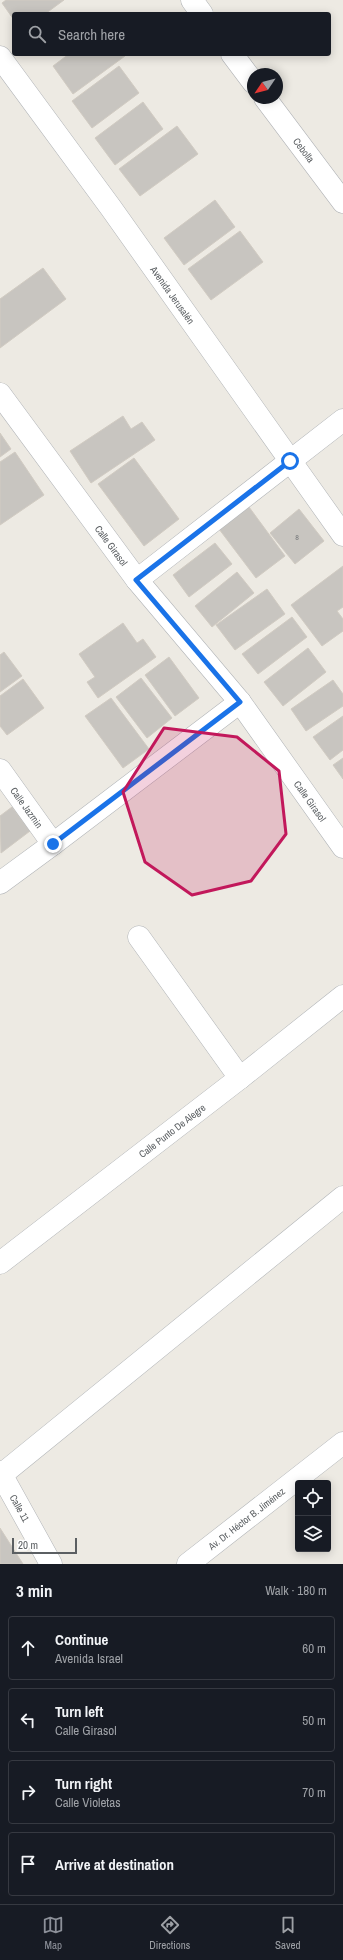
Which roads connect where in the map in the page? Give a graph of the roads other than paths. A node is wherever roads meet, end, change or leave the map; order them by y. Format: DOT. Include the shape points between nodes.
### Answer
graph roads {
  1 [pos="192,0"];
  2 [pos="201,12"];
  3 [pos="234,56"];
  4 [pos="0,57"];
  5 [pos="247,74"];
  6 [pos="270,104"];
  7 [pos="343,202"];
  8 [pos="0,394"];
  9 [pos="343,420"];
  10 [pos="290,461"];
  11 [pos="343,535"];
  12 [pos="136,580"];
  13 [pos="240,702"];
  14 [pos="0,770"];
  15 [pos="53,844"];
  16 [pos="343,847"];
  17 [pos="0,883"];
  18 [pos="139,937"];
  19 [pos="343,996"];
  20 [pos="240,1078"];
  21 [pos="343,1197"];
  22 [pos="0,1263"];
  23 [pos="343,1443"];
  24 [pos="0,1474"];
  25 [pos="51,1564"];
  26 [pos="188,1564"];
  1 -- 2 [label="street"];
  3 -- 5 [label="street"];
  4 -- 10 [label="street, Avenida Jerusalén" via="112,208"];
  6 -- 7 [label="street, Cebolla"];
  8 -- 12 [label="street, Calle Girasol"];
  9 -- 10 [label="street"];
  10 -- 11 [label="street, Avenida Jerusalén"];
  10 -- 12 [label="street"];
  12 -- 13 [label="street, Calle Girasol"];
  13 -- 15 [label="street"];
  13 -- 16 [label="street, Calle Girasol"];
  14 -- 15 [label="street, Calle Jazmin"];
  15 -- 17 [label="street"];
  18 -- 20 [label="street"];
  19 -- 20 [label="street, Calle Punto De Alegre"];
  20 -- 22 [label="street, Calle Punto De Alegre"];
  21 -- 24 [label="street"];
  23 -- 26 [label="street, Av. Dr. Héctor B. Jiménez"];
  24 -- 25 [label="street, Calle 11"];
}
